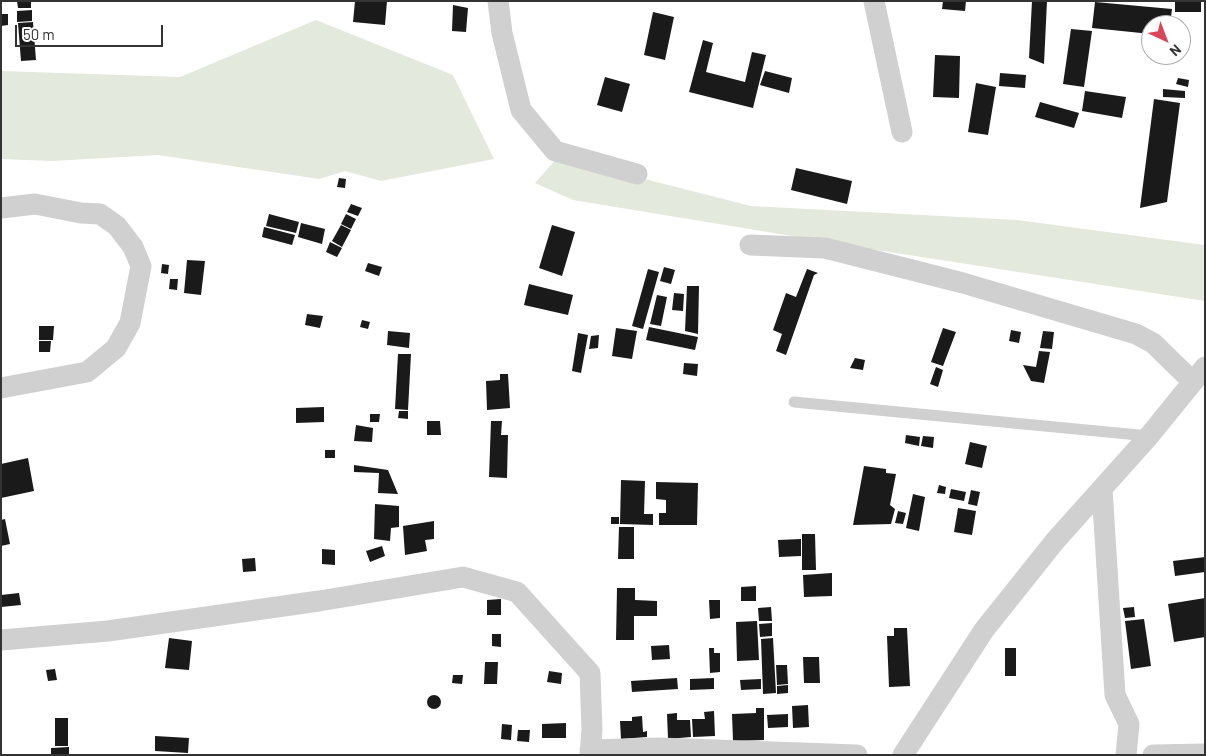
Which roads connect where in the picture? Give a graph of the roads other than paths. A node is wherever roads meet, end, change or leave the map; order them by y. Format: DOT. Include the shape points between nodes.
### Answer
graph roads {
  1 [pos="498,1"];
  2 [pos="874,1"];
  3 [pos="902,132"];
  4 [pos="637,174"];
  5 [pos="1,208"];
  6 [pos="750,246"];
  7 [pos="1199,375"];
  8 [pos="1,388"];
  9 [pos="794,402"];
  10 [pos="1149,436"];
  11 [pos="1102,489"];
  12 [pos="1,640"];
  13 [pos="590,753"];
  14 [pos="1205,754"];
  15 [pos="857,755"];
  16 [pos="903,755"];
  17 [pos="1126,755"];
  18 [pos="1153,755"];
  1 -- 4 [label="street" via="502,33 521,110 555,151"];
  2 -- 3 [label="street"];
  5 -- 8 [label="street" via="35,204 100,214 117,226 133,247 141,266 130,323 116,348 88,372"];
  6 -- 7 [label="street" via="825,248 963,283 1136,334"];
  7 -- 10 [label="street"];
  9 -- 10 [label="lane"];
  10 -- 11 [label="street"];
  11 -- 16 [label="street" via="1055,541 984,630"];
  11 -- 17 [label="street" via="1115,695 1129,724"];
  12 -- 13 [label="street" via="108,631 463,577 517,592 590,673"];
  13 -- 15 [label="street" via="660,748"];
  14 -- 18 [label="street"];
}
